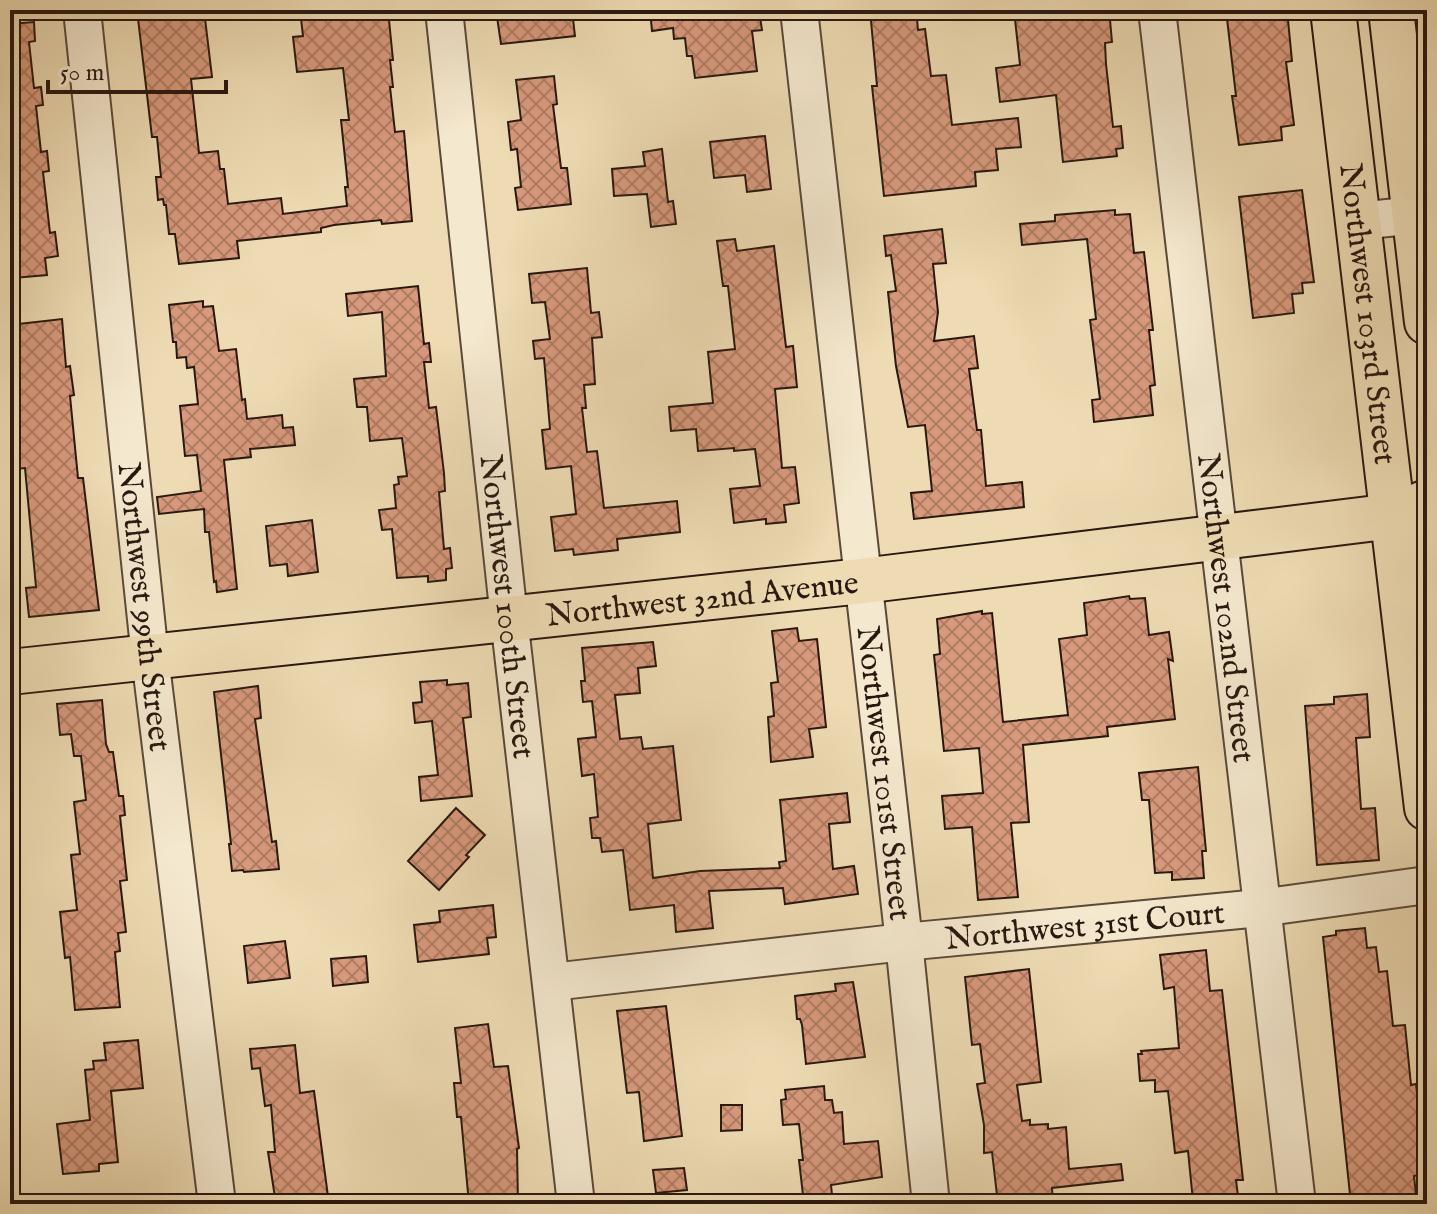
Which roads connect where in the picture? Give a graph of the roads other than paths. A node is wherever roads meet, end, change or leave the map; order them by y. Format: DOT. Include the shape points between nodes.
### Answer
graph roads {
  1 [pos="82,10"];
  2 [pos="444,10"];
  3 [pos="799,10"];
  4 [pos="1157,10"];
  5 [pos="1333,10"];
  6 [pos="1391,10"];
  7 [pos="1421,214"];
  8 [pos="1358,221"];
  9 [pos="1427,322"];
  10 [pos="1416,515"];
  11 [pos="1216,536"];
  12 [pos="862,581"];
  13 [pos="509,618"];
  14 [pos="150,657"];
  15 [pos="10,672"];
  16 [pos="1427,808"];
  17 [pos="1427,885"];
  18 [pos="1260,908"];
  19 [pos="904,942"];
  20 [pos="552,982"];
  21 [pos="217,1204"];
  22 [pos="576,1204"];
  23 [pos="931,1204"];
  24 [pos="1297,1204"];
  1 -- 14 [label="street, Northwest 99th Street"];
  2 -- 13 [label="street, Northwest 100th Street"];
  3 -- 12 [label="street, Northwest 101st Street"];
  4 -- 11 [label="street, Northwest 102nd Street"];
  5 -- 8 [label="main road, Northwest 103rd Street"];
  6 -- 7 [label="main road, Northwest 103rd Street"];
  7 -- 8 [label="street"];
  7 -- 9 [label="main road, Northwest 103rd Street"];
  8 -- 10 [label="main road, Northwest 103rd Street"];
  10 -- 11 [label="main road, Northwest 32nd Avenue"];
  10 -- 16 [label="main road, Northwest 103rd Street"];
  11 -- 12 [label="main road, Northwest 32nd Avenue"];
  11 -- 18 [label="street, Northwest 102nd Street"];
  12 -- 13 [label="main road, Northwest 32nd Avenue"];
  12 -- 19 [label="street, Northwest 101st Street"];
  13 -- 14 [label="main road, Northwest 32nd Avenue"];
  13 -- 20 [label="street, Northwest 100th Street"];
  14 -- 15 [label="main road, Northwest 32nd Avenue"];
  14 -- 21 [label="street, Northwest 99th Street"];
  17 -- 18 [label="street, Northwest 31st Court"];
  18 -- 19 [label="street, Northwest 31st Court"];
  18 -- 24 [label="street, Northwest 102nd Street"];
  19 -- 20 [label="street, Northwest 31st Court"];
  19 -- 23 [label="street, Northwest 101st Street"];
  20 -- 22 [label="street, Northwest 100th Street"];
}
